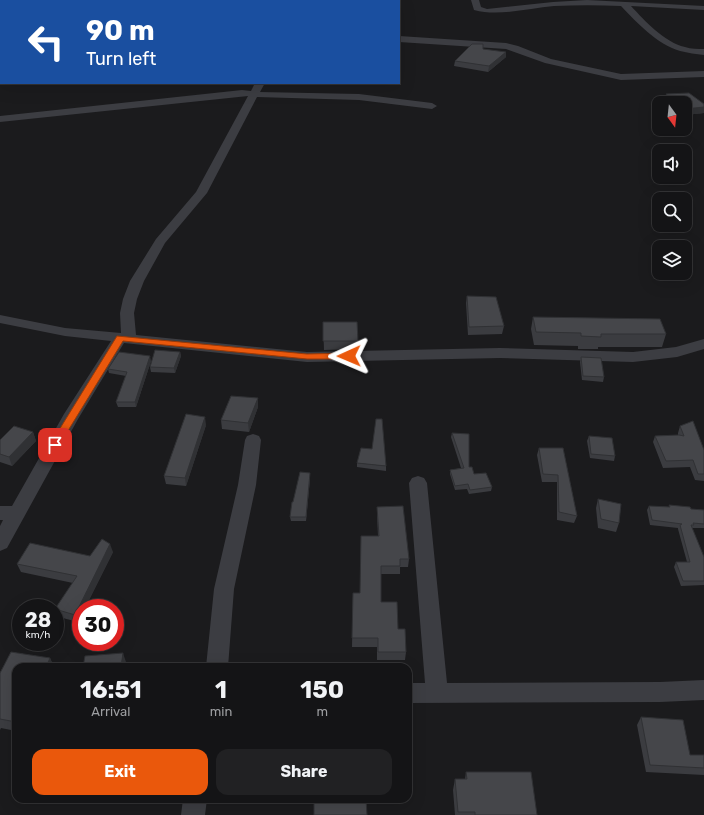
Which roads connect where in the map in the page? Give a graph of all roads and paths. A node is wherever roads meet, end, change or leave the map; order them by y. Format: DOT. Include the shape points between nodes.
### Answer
graph roads {
  1 [pos="475,0"];
  2 [pos="624,4"];
  3 [pos="704,8"];
  4 [pos="400,39"];
  5 [pos="704,52"];
  6 [pos="704,74"];
  7 [pos="260,84"];
  8 [pos="254,95"];
  9 [pos="432,106"];
  10 [pos="0,119"];
  11 [pos="0,319"];
  12 [pos="124,339"];
  13 [pos="704,344"];
  14 [pos="253,440"];
  15 [pos="418,483"];
  16 [pos="8,513"];
  17 [pos="0,543"];
  18 [pos="217,663"];
  19 [pos="704,690"];
  20 [pos="412,693"];
  21 [pos="437,693"];
  22 [pos="194,803"];
  23 [pos="193,815"];
  1 -- 2 [label="street" via="477,8 491,11 578,2"];
  2 -- 3 [label="street"];
  2 -- 5 [label="street" via="641,23 679,48"];
  4 -- 6 [label="street" via="506,46 548,61 622,77"];
  7 -- 8 [label="street"];
  8 -- 9 [label="street" via="359,97"];
  8 -- 10 [label="street" via="242,93"];
  8 -- 12 [label="street" via="201,193 160,242 137,281 130,299"];
  11 -- 12 [label="street" via="65,332"];
  12 -- 13 [label="street" via="307,357 500,353 633,357 677,352"];
  12 -- 16 [label="street"];
  14 -- 18 [label="street" via="247,485 224,589"];
  15 -- 21 [label="street"];
  16 -- 17 [label="street"];
  19 -- 21 [label="street"];
  20 -- 21 [label="street"];
  22 -- 23 [label="street"];
}
